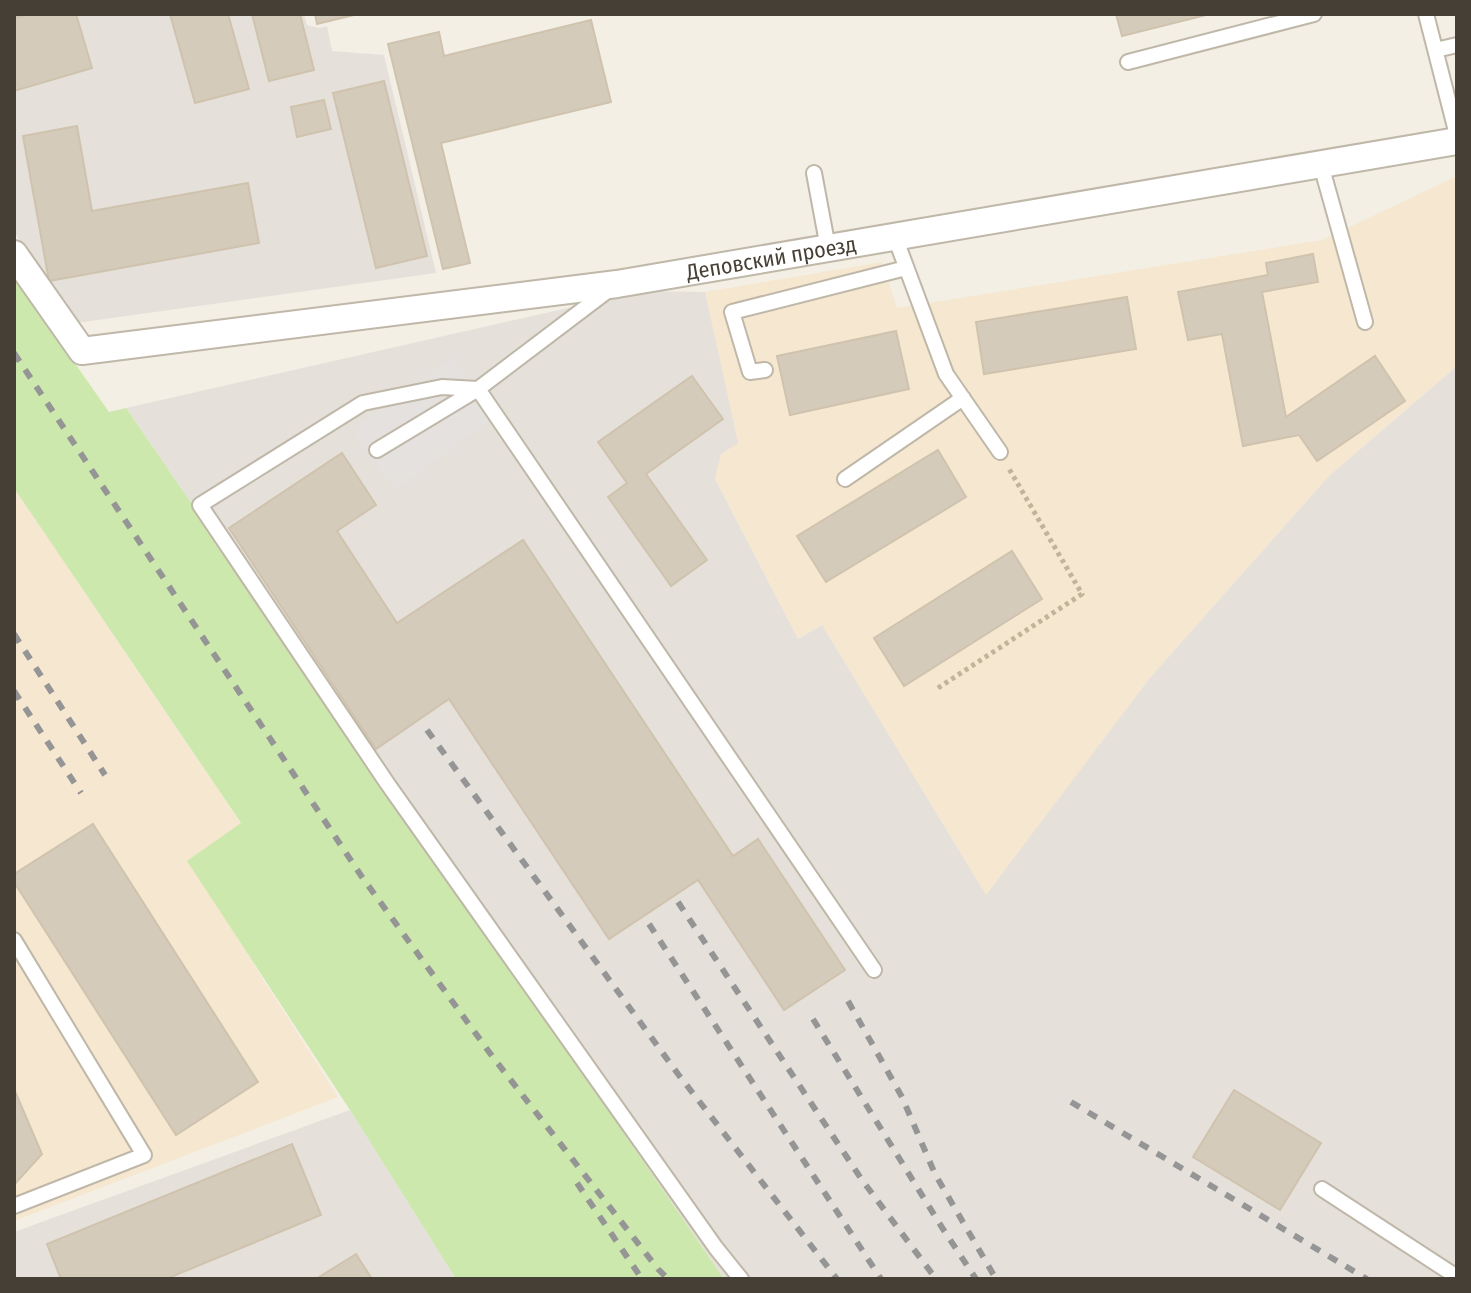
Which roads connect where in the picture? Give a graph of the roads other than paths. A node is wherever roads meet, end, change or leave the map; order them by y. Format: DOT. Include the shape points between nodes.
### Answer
graph roads {
  1 [pos="1314,14"];
  2 [pos="1426,14"];
  3 [pos="1457,45"];
  4 [pos="1436,50"];
  5 [pos="1128,62"];
  6 [pos="1457,135"];
  7 [pos="1457,141"];
  8 [pos="1321,165"];
  9 [pos="814,173"];
  10 [pos="895,237"];
  11 [pos="828,248"];
  12 [pos="14,254"];
  13 [pos="906,268"];
  14 [pos="617,284"];
  15 [pos="1365,322"];
  16 [pos="765,370"];
  17 [pos="478,389"];
  18 [pos="963,398"];
  19 [pos="377,450"];
  20 [pos="1000,452"];
  21 [pos="845,479"];
  22 [pos="14,940"];
  23 [pos="874,970"];
  24 [pos="1322,1189"];
  25 [pos="14,1206"];
  26 [pos="1457,1277"];
  27 [pos="741,1279"];
  1 -- 5 [label="lane"];
  2 -- 4 [label="lane"];
  3 -- 4 [label="lane"];
  4 -- 6 [label="lane"];
  7 -- 8 [label="street, Деповский проезд"];
  8 -- 10 [label="street, Деповский проезд"];
  8 -- 15 [label="lane"];
  9 -- 11 [label="lane"];
  10 -- 11 [label="street, Деповский проезд"];
  10 -- 13 [label="lane"];
  11 -- 14 [label="street, Деповский проезд"];
  12 -- 14 [label="street, Деповский проезд" via="82,351"];
  13 -- 16 [label="lane" via="732,312 750,372"];
  13 -- 18 [label="lane" via="946,374"];
  14 -- 17 [label="lane"];
  17 -- 19 [label="lane"];
  17 -- 23 [label="lane"];
  17 -- 27 [label="lane" via="442,387 363,403 200,505 396,796"];
  18 -- 20 [label="lane"];
  18 -- 21 [label="lane"];
  22 -- 25 [label="lane" via="144,1155"];
  24 -- 26 [label="lane"];
}
